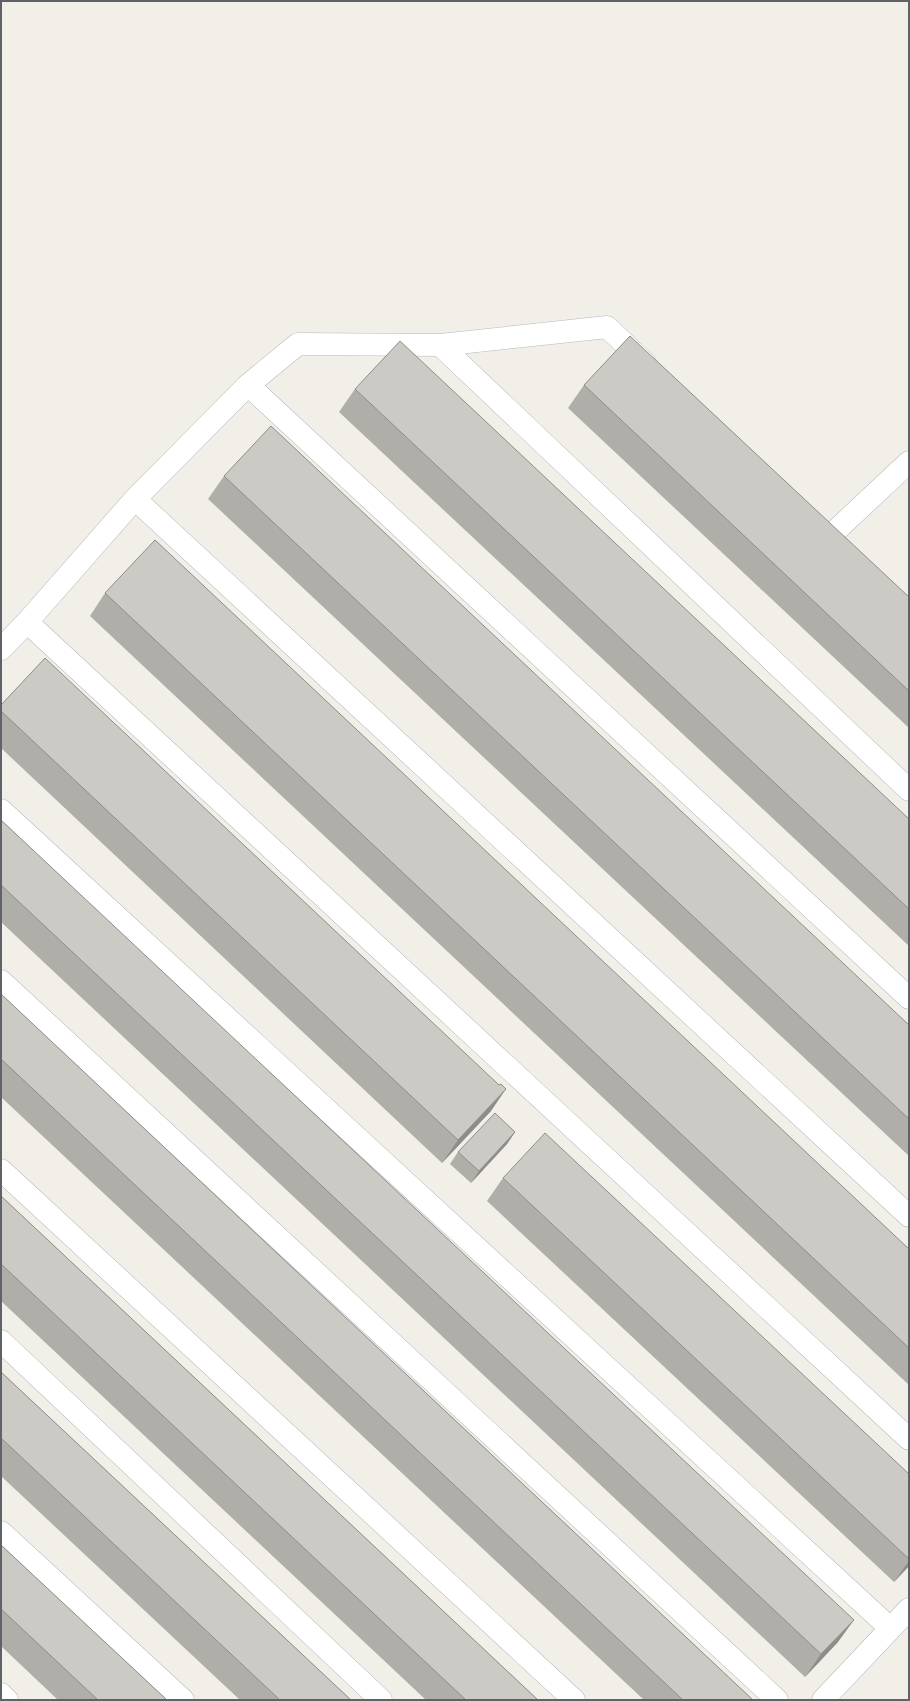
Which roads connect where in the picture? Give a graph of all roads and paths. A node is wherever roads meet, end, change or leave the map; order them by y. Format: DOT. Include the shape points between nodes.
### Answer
graph roads {
  1 [pos="440,345"];
  2 [pos="658,375"];
  3 [pos="248,385"];
  4 [pos="909,462"];
  5 [pos="135,499"];
  6 [pos="847,552"];
  7 [pos="27,622"];
  8 [pos="1,648"];
  9 [pos="909,790"];
  10 [pos="1,810"];
  11 [pos="1,981"];
  12 [pos="909,998"];
  13 [pos="1,1170"];
  14 [pos="909,1216"];
  15 [pos="1,1341"];
  16 [pos="909,1439"];
  17 [pos="1,1532"];
  18 [pos="909,1609"];
  19 [pos="890,1628"];
  20 [pos="1,1694"];
  21 [pos="7,1700"];
  22 [pos="183,1700"];
  23 [pos="381,1700"];
  24 [pos="574,1700"];
  25 [pos="777,1700"];
  26 [pos="823,1700"];
  1 -- 2 [label="lane" via="607,327"];
  1 -- 3 [label="lane" via="298,344"];
  1 -- 9 [label="lane"];
  3 -- 5 [label="lane"];
  3 -- 12 [label="lane"];
  4 -- 6 [label="lane" via="824,530"];
  5 -- 7 [label="lane"];
  5 -- 14 [label="lane"];
  7 -- 8 [label="lane"];
  7 -- 16 [label="lane"];
  10 -- 19 [label="lane"];
  11 -- 25 [label="lane"];
  13 -- 24 [label="lane"];
  15 -- 23 [label="lane"];
  17 -- 22 [label="lane"];
  18 -- 19 [label="lane"];
  19 -- 26 [label="lane"];
  20 -- 21 [label="lane"];
}
